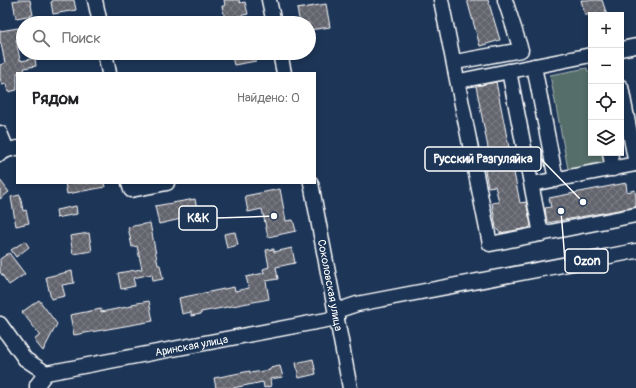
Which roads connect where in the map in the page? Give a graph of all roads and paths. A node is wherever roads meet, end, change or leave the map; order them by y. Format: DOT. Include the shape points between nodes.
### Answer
graph roads {
  1 [pos="95,0"];
  2 [pos="269,0"];
  3 [pos="441,0"];
  4 [pos="505,0"];
  5 [pos="98,16"];
  6 [pos="272,16"];
  7 [pos="636,46"];
  8 [pos="624,48"];
  9 [pos="588,56"];
  10 [pos="106,60"];
  11 [pos="281,60"];
  12 [pos="455,62"];
  13 [pos="534,66"];
  14 [pos="509,71"];
  15 [pos="109,72"];
  16 [pos="284,72"];
  17 [pos="459,81"];
  18 [pos="624,102"];
  19 [pos="0,133"];
  20 [pos="8,150"];
  21 [pos="611,156"];
  22 [pos="636,164"];
  23 [pos="613,168"];
  24 [pos="556,180"];
  25 [pos="158,184"];
  26 [pos="311,184"];
  27 [pos="532,184"];
  28 [pos="130,187"];
  29 [pos="636,215"];
  30 [pos="541,234"];
  31 [pos="636,251"];
  32 [pos="337,314"];
  33 [pos="0,324"];
  34 [pos="46,373"];
  35 [pos="37,388"];
  36 [pos="350,388"];
  1 -- 5 [label="street"];
  2 -- 6 [label="street"];
  3 -- 12 [label="street"];
  4 -- 12 [label="street" via="521,50"];
  7 -- 8 [label="street"];
  9 -- 13 [label="street"];
  10 -- 15 [label="street"];
  11 -- 16 [label="street"];
  12 -- 17 [label="street"];
  13 -- 14 [label="street"];
  13 -- 24 [label="street"];
  14 -- 17 [label="street"];
  14 -- 27 [label="street"];
  17 -- 30 [label="street" via="490,244"];
  18 -- 22 [label="street"];
  19 -- 20 [label="street"];
  21 -- 23 [label="street"];
  22 -- 23 [label="street"];
  23 -- 24 [label="street"];
  24 -- 27 [label="street"];
  25 -- 28 [label="street"];
  26 -- 32 [label="street, Соколовская улица"];
  27 -- 30 [label="street"];
  29 -- 30 [label="street"];
  31 -- 32 [label="street, Аринская улица" via="357,304"];
  32 -- 34 [label="street, Аринская улица"];
  32 -- 36 [label="street, Соколовская улица"];
  33 -- 34 [label="street" via="25,359"];
  34 -- 35 [label="street"];
}
